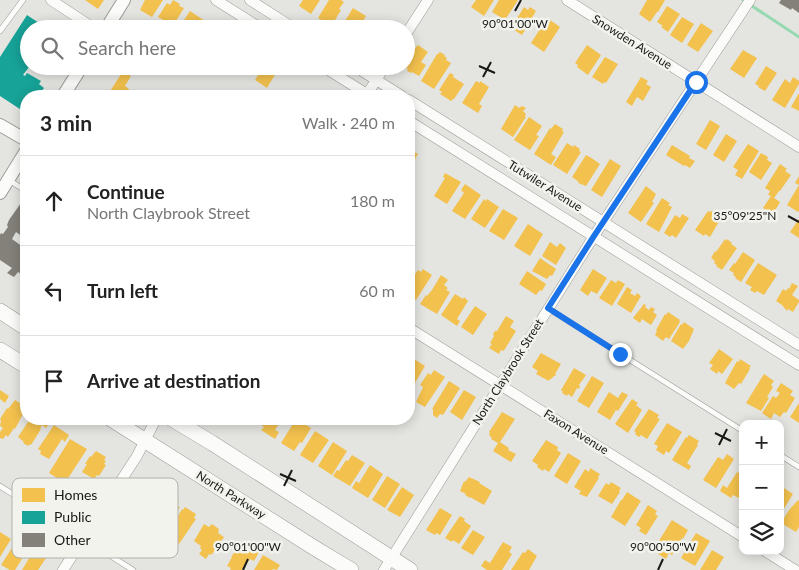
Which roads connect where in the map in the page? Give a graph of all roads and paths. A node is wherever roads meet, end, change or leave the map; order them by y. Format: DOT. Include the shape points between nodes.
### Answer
graph roads {
  1 [pos="23,0"];
  2 [pos="52,0"];
  3 [pos="124,0"];
  4 [pos="216,0"];
  5 [pos="250,0"];
  6 [pos="428,0"];
  7 [pos="566,0"];
  8 [pos="750,0"];
  9 [pos="82,20"];
  10 [pos="112,20"];
  11 [pos="248,20"];
  12 [pos="281,20"];
  13 [pos="415,20"];
  14 [pos="0,32"];
  15 [pos="77,75"];
  16 [pos="336,75"];
  17 [pos="368,75"];
  18 [pos="379,75"];
  19 [pos="376,80"];
  20 [pos="696,82"];
  21 [pos="68,90"];
  22 [pos="359,90"];
  23 [pos="371,90"];
  24 [pos="392,90"];
  25 [pos="415,104"];
  26 [pos="0,124"];
  27 [pos="415,125"];
  28 [pos="20,136"];
  29 [pos="799,147"];
  30 [pos="20,161"];
  31 [pos="9,180"];
  32 [pos="20,187"];
  33 [pos="0,193"];
  34 [pos="603,222"];
  35 [pos="594,236"];
  36 [pos="548,308"];
  37 [pos="0,311"];
  38 [pos="20,324"];
  39 [pos="415,332"];
  40 [pos="783,335"];
  41 [pos="799,345"];
  42 [pos="774,349"];
  43 [pos="0,350"];
  44 [pos="20,362"];
  45 [pos="799,365"];
  46 [pos="500,385"];
  47 [pos="121,425"];
  48 [pos="153,425"];
  49 [pos="181,425"];
  50 [pos="739,429"];
  51 [pos="145,440"];
  52 [pos="784,458"];
  53 [pos="799,467"];
  54 [pos="123,478"];
  55 [pos="0,486"];
  56 [pos="12,494"];
  57 [pos="739,534"];
  58 [pos="771,555"];
  59 [pos="71,558"];
  60 [pos="114,558"];
  61 [pos="388,564"];
  62 [pos="63,570"];
  63 [pos="133,570"];
  64 [pos="352,570"];
  65 [pos="412,570"];
  66 [pos="795,570"];
  1 -- 14 [label="lane"];
  2 -- 9 [label="street"];
  3 -- 10 [label="street"];
  4 -- 11 [label="street"];
  5 -- 12 [label="street"];
  6 -- 13 [label="street"];
  7 -- 20 [label="street, Snowden Avenue"];
  8 -- 20 [label="street, North Claybrook Street"];
  15 -- 21 [label="street"];
  16 -- 22 [label="street"];
  17 -- 19 [label="street"];
  18 -- 19 [label="street"];
  19 -- 23 [label="street"];
  19 -- 24 [label="street"];
  20 -- 29 [label="street, Snowden Avenue"];
  20 -- 34 [label="street, North Claybrook Street"];
  25 -- 34 [label="street, Tutwiler Avenue"];
  26 -- 28 [label="street"];
  27 -- 35 [label="street, Tutwiler Avenue"];
  30 -- 31 [label="street"];
  31 -- 32 [label="lane"];
  31 -- 33 [label="street"];
  34 -- 35 [label="street, North Claybrook Street"];
  34 -- 40 [label="street, Tutwiler Avenue"];
  35 -- 36 [label="street, North Claybrook Street"];
  35 -- 42 [label="street, Tutwiler Avenue"];
  36 -- 46 [label="street, North Claybrook Street"];
  36 -- 50 [label="lane"];
  37 -- 38 [label="main road"];
  39 -- 46 [label="street, Faxon Avenue"];
  40 -- 41 [label="street, Tutwiler Avenue"];
  40 -- 42 [label="street"];
  42 -- 45 [label="street, Tutwiler Avenue"];
  43 -- 44 [label="main road"];
  46 -- 57 [label="street, Faxon Avenue"];
  46 -- 61 [label="street, North Claybrook Street"];
  47 -- 51 [label="main road, North Parkway"];
  48 -- 51 [label="street"];
  49 -- 61 [label="main road"];
  51 -- 54 [label="street"];
  51 -- 64 [label="main road, North Parkway"];
  52 -- 53 [label="lane"];
  55 -- 56 [label="lane"];
  58 -- 66 [label="street"];
  59 -- 62 [label="street"];
  60 -- 63 [label="lane"];
  61 -- 65 [label="main road"];
}
